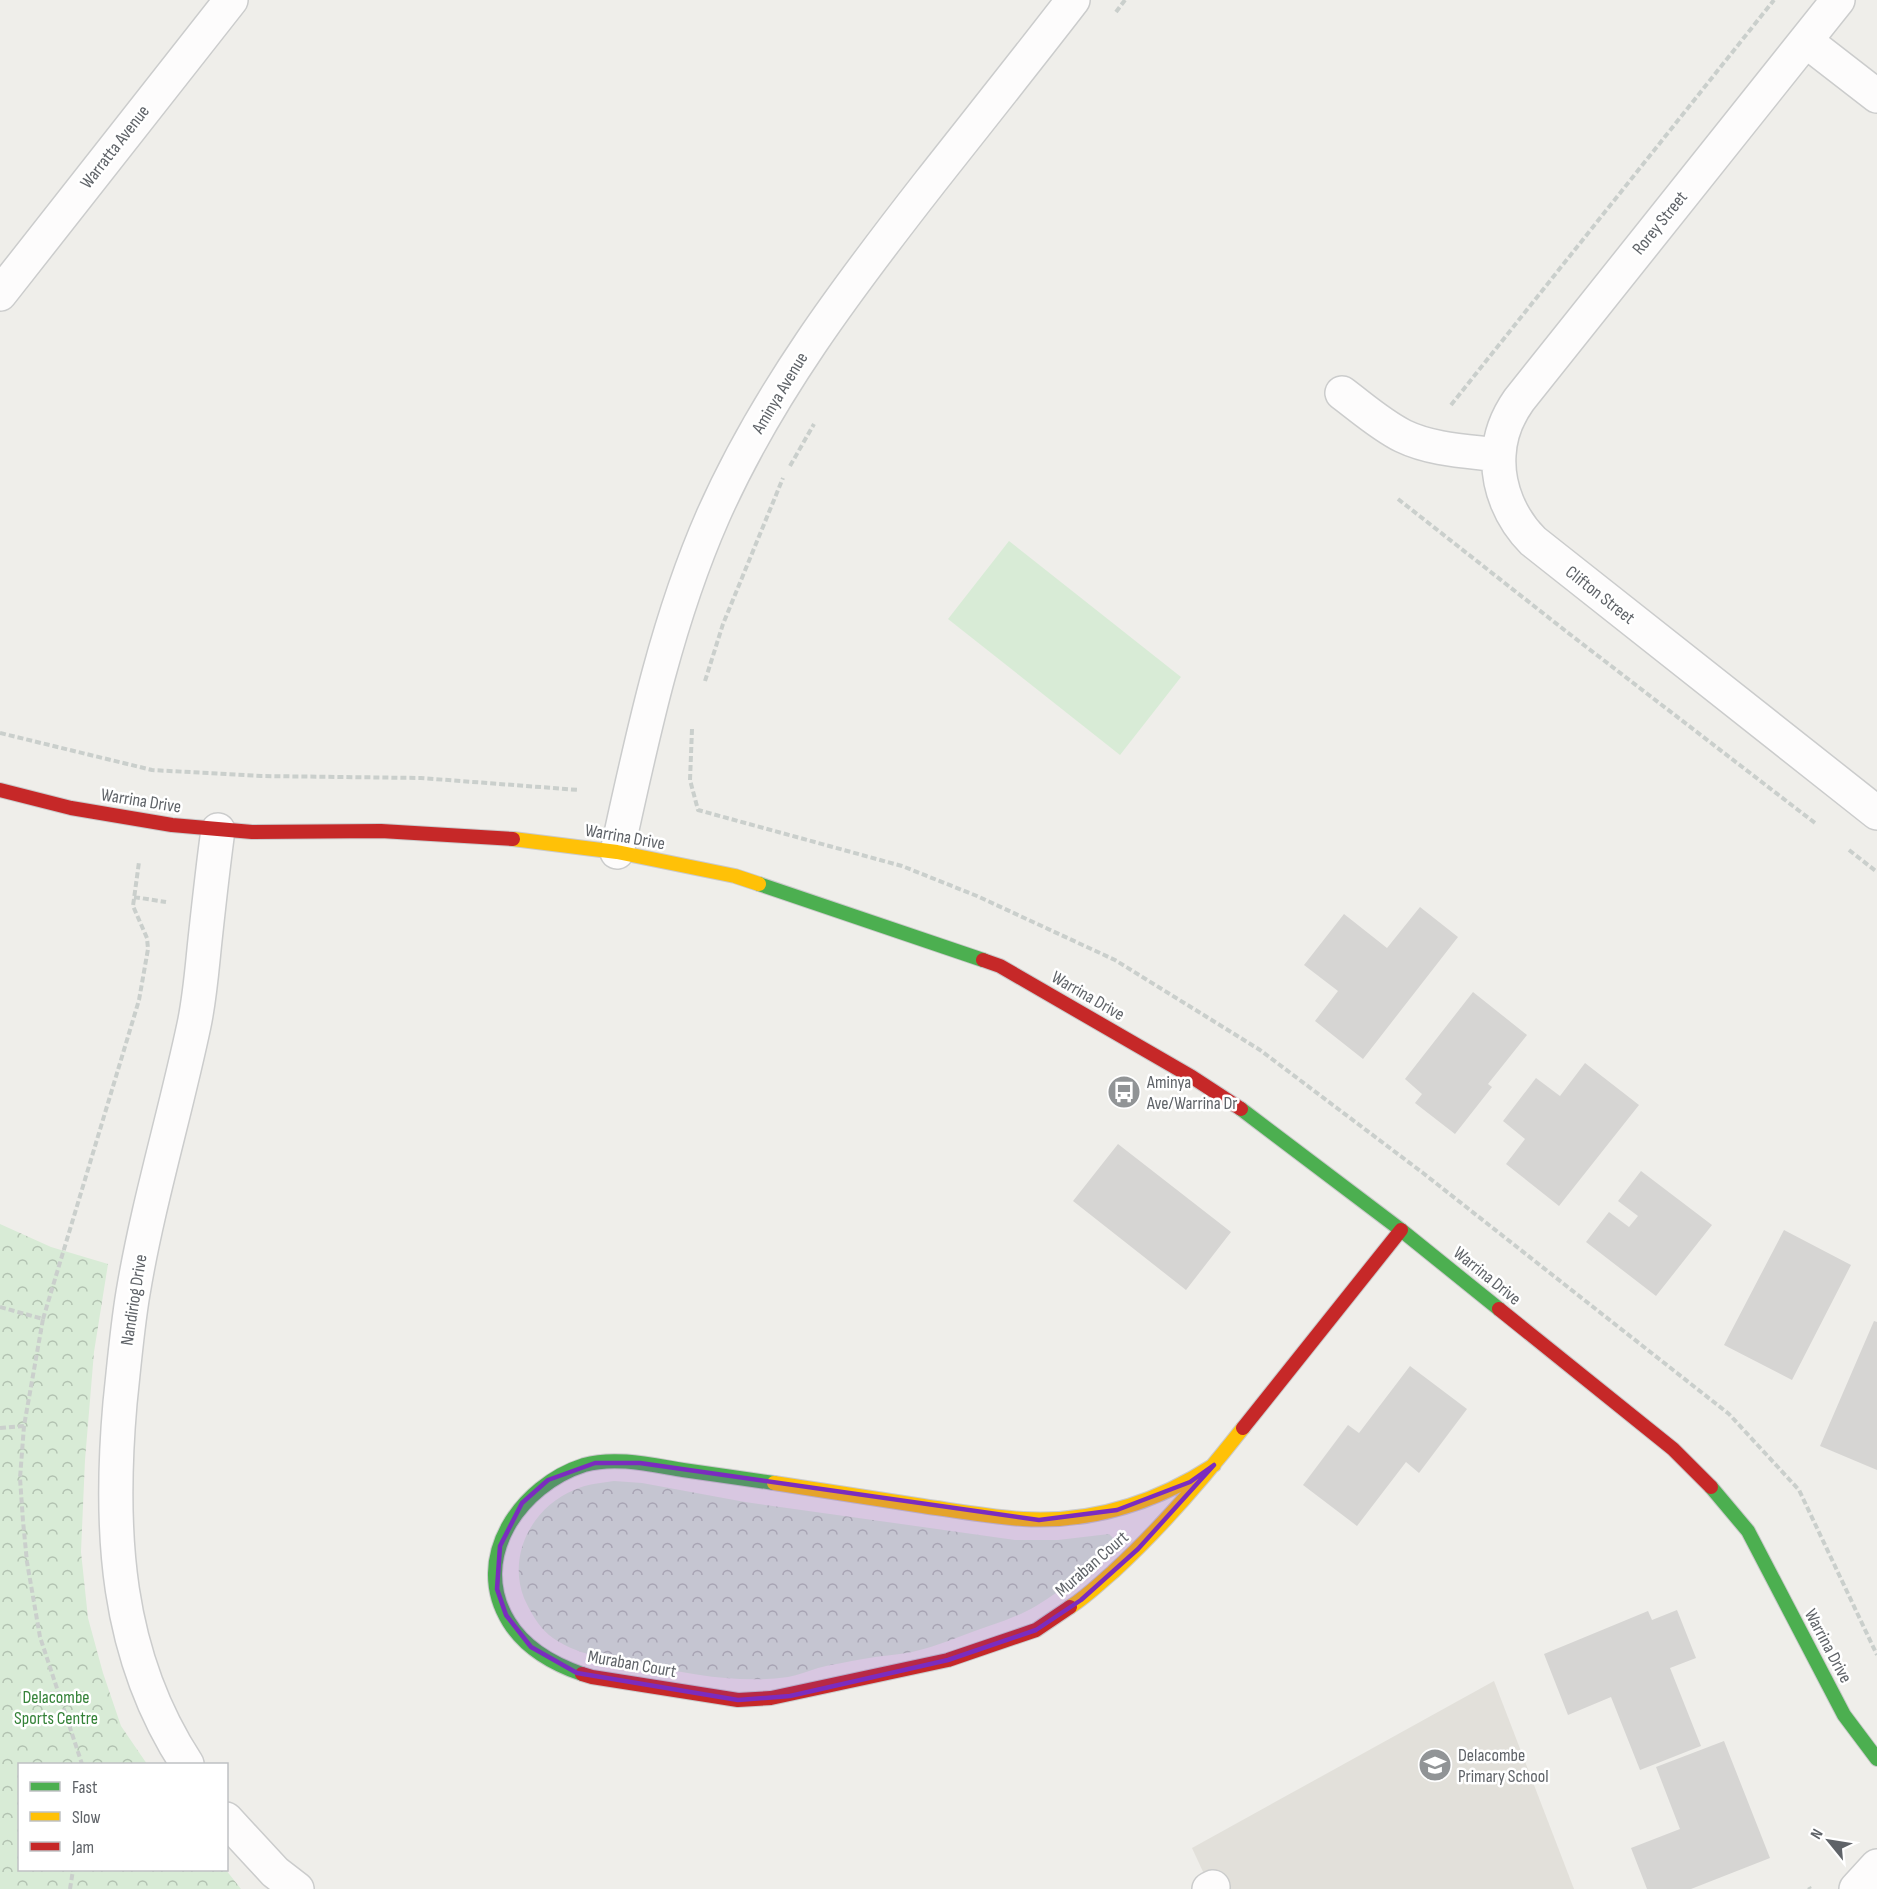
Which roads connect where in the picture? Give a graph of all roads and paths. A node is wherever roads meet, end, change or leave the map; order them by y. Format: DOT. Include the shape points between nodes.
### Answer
graph roads {
  1 [pos="231,0"];
  2 [pos="1073,0"];
  3 [pos="1125,0"];
  4 [pos="1774,0"];
  5 [pos="1838,0"];
  6 [pos="1110,19"];
  7 [pos="1806,41"];
  8 [pos="1877,96"];
  9 [pos="0,294"];
  10 [pos="1342,393"];
  11 [pos="819,416"];
  12 [pos="1441,447"];
  13 [pos="1499,455"];
  14 [pos="789,467"];
  15 [pos="783,478"];
  16 [pos="1398,499"];
  17 [pos="703,688"];
  18 [pos="692,720"];
  19 [pos="0,733"];
  20 [pos="0,790"];
  21 [pos="579,790"];
  22 [pos="698,810"];
  23 [pos="1877,813"];
  24 [pos="1822,828"];
  25 [pos="218,830"];
  26 [pos="1847,848"];
  27 [pos="617,852"];
  28 [pos="140,853"];
  29 [pos="1877,872"];
  30 [pos="1401,1230"];
  31 [pos="0,1307"];
  32 [pos="43,1319"];
  33 [pos="24,1426"];
  34 [pos="0,1428"];
  35 [pos="1214,1466"];
  36 [pos="1877,1759"];
  37 [pos="82,1763"];
  38 [pos="186,1763"];
  39 [pos="228,1822"];
  40 [pos="1877,1866"];
  41 [pos="73,1871"];
  42 [pos="277,1883"];
  43 [pos="70,1889"];
  44 [pos="1856,1889"];
  1 -- 9 [label="street, Warratta Avenue"];
  2 -- 27 [label="street, Aminya Avenue" via="864,266 798,361 741,459 713,516 672,624"];
  3 -- 6 [label="path"];
  4 -- 12 [label="path" via="1449,408"];
  5 -- 7 [label="street, Rorey Street"];
  7 -- 8 [label="street"];
  7 -- 13 [label="street, Rorey Street" via="1519,400 1507,420"];
  10 -- 12 [label="street" via="1400,434"];
  11 -- 14 [label="path"];
  12 -- 13 [label="street"];
  13 -- 23 [label="street, Clifton Street" via="1501,486 1517,522 1533,542"];
  15 -- 17 [label="path" via="723,624"];
  16 -- 24 [label="path"];
  18 -- 22 [label="path" via="690,780"];
  19 -- 21 [label="path" via="152,770 421,778"];
  20 -- 25 [label="street, Warrina Drive" via="71,808"];
  25 -- 27 [label="street, Warrina Drive" via="451,834"];
  25 -- 38 [label="street, Nandiriog Drive" via="195,1023 133,1293 117,1438 115,1506 120,1586 143,1678 159,1717"];
  26 -- 29 [label="path"];
  27 -- 30 [label="street, Warrina Drive" via="735,876 1000,966 1201,1083"];
  28 -- 32 [label="path" via="133,906 147,938 147,963"];
  30 -- 35 [label="street, Muraban Court"];
  30 -- 36 [label="street, Warrina Drive" via="1673,1449 1712,1486 1748,1531 1844,1715"];
  31 -- 32 [label="path"];
  32 -- 33 [label="path"];
  33 -- 34 [label="path"];
  33 -- 37 [label="path" via="20,1478 33,1599 40,1636"];
  35 -- 35 [label="street, Muraban Court" via="1132,1555 1081,1600 1036,1630 948,1660 790,1696 738,1700 577,1672 543,1656 521,1637 501,1607 497,1589 500,1546 522,1503 548,1480 595,1463 640,1463 997,1517 1040,1520 1076,1518 1156,1498"];
  39 -- 42 [label="street"];
  40 -- 44 [label="street"];
  41 -- 43 [label="path"];
}
